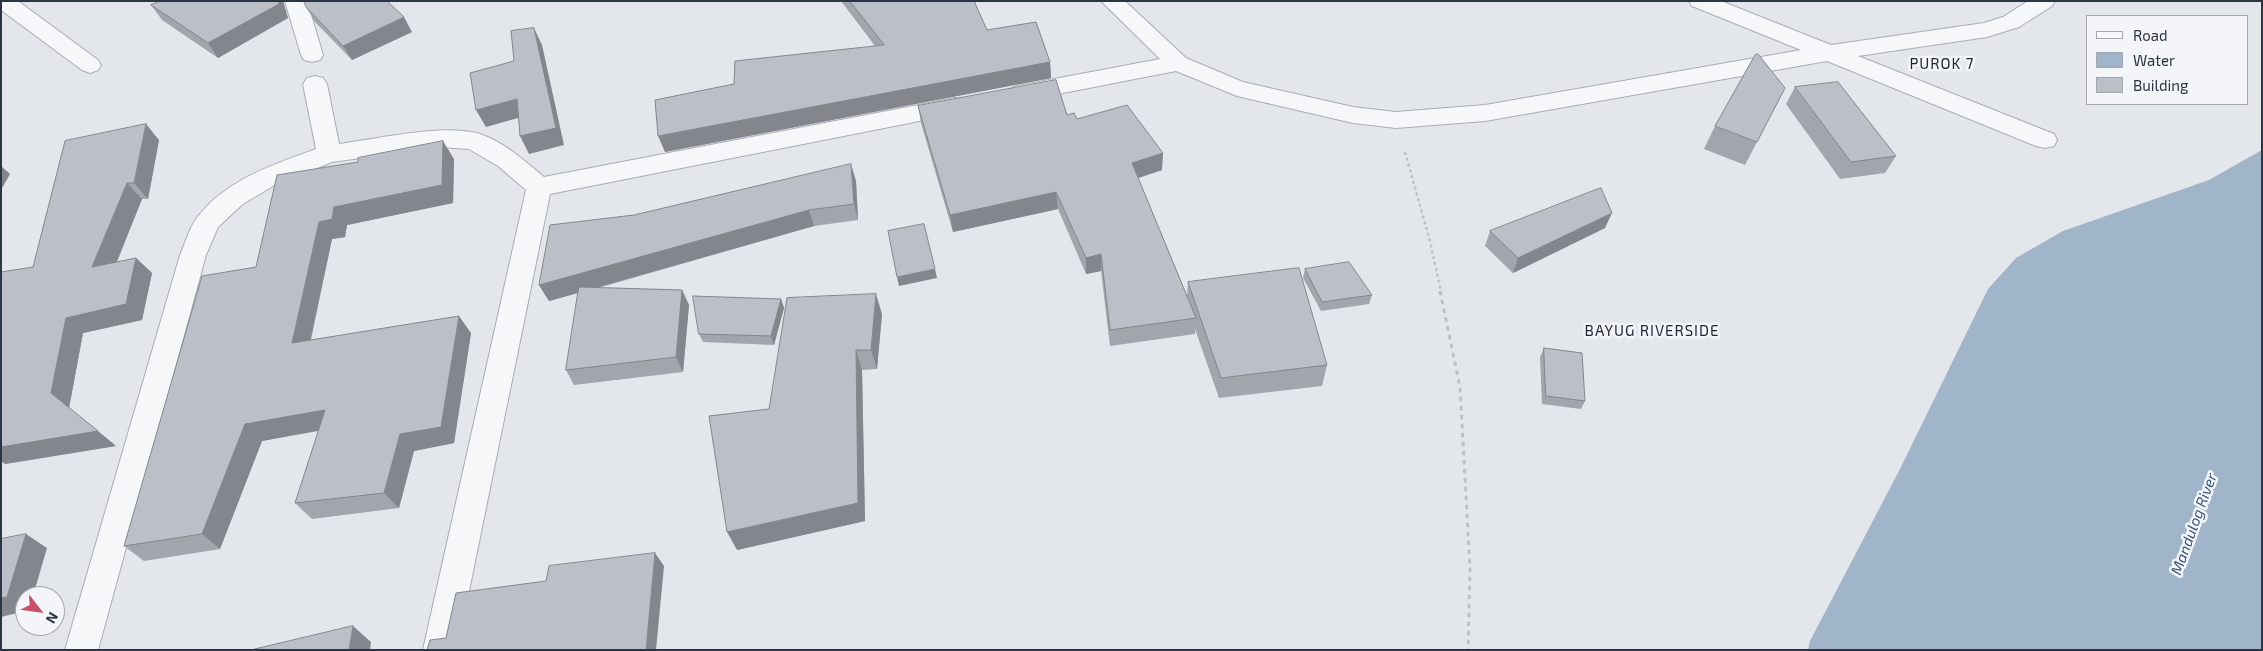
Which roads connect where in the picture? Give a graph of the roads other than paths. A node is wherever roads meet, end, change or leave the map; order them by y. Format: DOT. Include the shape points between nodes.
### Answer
graph roads {
  1 [pos="3,1"];
  2 [pos="296,1"];
  3 [pos="1112,1"];
  4 [pos="1700,1"];
  5 [pos="2044,1"];
  6 [pos="1829,54"];
  7 [pos="312,55"];
  8 [pos="1178,63"];
  9 [pos="90,65"];
  10 [pos="315,84"];
  11 [pos="1003,97"];
  12 [pos="974,103"];
  13 [pos="2045,140"];
  14 [pos="329,154"];
  15 [pos="539,187"];
  16 [pos="80,650"];
  17 [pos="440,650"];
  1 -- 9 [label="street"];
  2 -- 7 [label="street"];
  3 -- 8 [label="street"];
  4 -- 6 [label="street"];
  5 -- 6 [label="street" via="2011,22 1987,30"];
  6 -- 8 [label="street" via="1485,113 1396,120 1353,115 1237,88"];
  6 -- 13 [label="street"];
  8 -- 11 [label="street"];
  10 -- 14 [label="street"];
  12 -- 15 [label="street"];
  14 -- 15 [label="street" via="440,139 474,141 507,160"];
  14 -- 16 [label="street" via="272,174 227,203 208,221 193,255"];
  15 -- 17 [label="street"];
}
